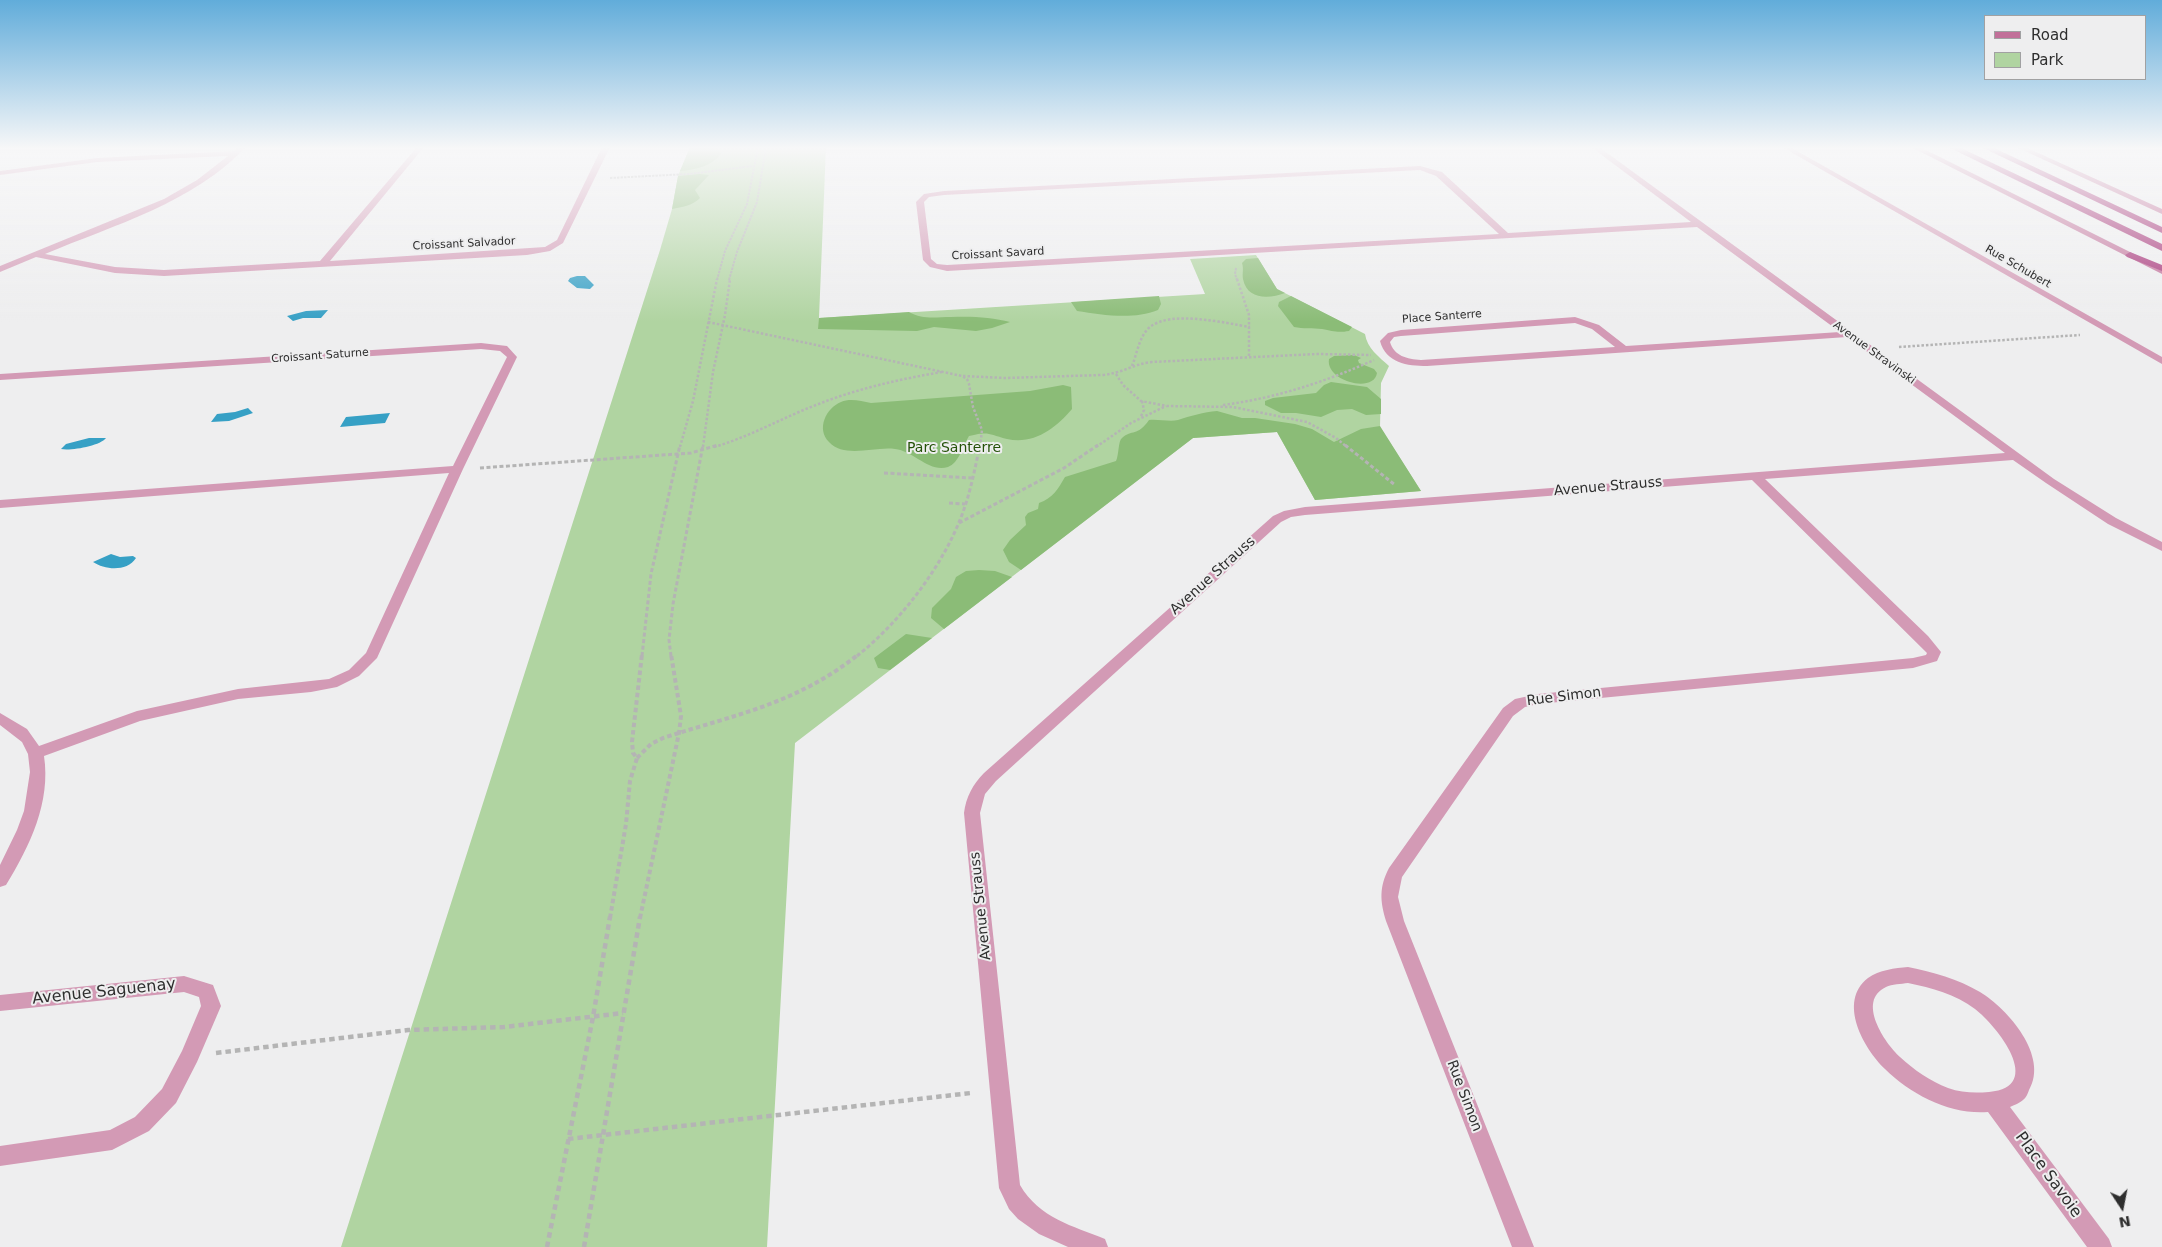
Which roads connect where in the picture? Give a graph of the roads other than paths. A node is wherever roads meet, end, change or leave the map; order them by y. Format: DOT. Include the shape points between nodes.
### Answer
graph roads {
  1 [pos="157,205"];
  2 [pos="372,205"];
  3 [pos="578,205"];
  4 [pos="920,205"];
  5 [pos="1472,205"];
  6 [pos="1675,205"];
  7 [pos="1888,205"];
  8 [pos="2030,205"];
  9 [pos="2073,205"];
  10 [pos="2109,205"];
  11 [pos="2147,205"];
  12 [pos="2162,212"];
  13 [pos="1701,224"];
  14 [pos="2162,230"];
  15 [pos="1505,236"];
  16 [pos="2162,248"];
  17 [pos="37,255"];
  18 [pos="2130,255"];
  19 [pos="323,263"];
  20 [pos="0,269"];
  21 [pos="2162,270"];
  22 [pos="1847,334"];
  23 [pos="1623,349"];
  24 [pos="2162,361"];
  25 [pos="0,377"];
  26 [pos="2015,456"];
  27 [pos="456,469"];
  28 [pos="1755,476"];
  29 [pos="0,504"];
  30 [pos="2162,547"];
  31 [pos="0,718"];
  32 [pos="35,753"];
  33 [pos="0,880"];
  34 [pos="0,1003"];
  35 [pos="1995,1104"];
  36 [pos="0,1156"];
  37 [pos="1097,1247"];
  38 [pos="1524,1247"];
  39 [pos="2101,1247"];
  1 -- 17 [label="street"];
  2 -- 19 [label="street"];
  3 -- 19 [label="street, Croissant Salvador" via="560,241 547,249"];
  4 -- 15 [label="street, Croissant Savard" via="927,260 934,266 949,268"];
  5 -- 15 [label="street, Croissant Savard"];
  6 -- 13 [label="street, Avenue Stravinski"];
  7 -- 24 [label="street, Rue Schubert"];
  8 -- 18 [label="main road"];
  9 -- 16 [label="highway"];
  10 -- 14 [label="highway"];
  11 -- 12 [label="main road"];
  13 -- 15 [label="street, Croissant Savard"];
  13 -- 22 [label="street, Avenue Stravinski"];
  17 -- 19 [label="street, Croissant Salvador" via="134,272 164,273"];
  17 -- 20 [label="street"];
  18 -- 21 [label="highway"];
  22 -- 23 [label="street, Place Santerre"];
  22 -- 26 [label="street, Avenue Stravinski"];
  23 -- 23 [label="street, Place Santerre" via="1414,363 1393,356 1385,341 1390,335 1401,333 1575,320 1592,323"];
  25 -- 27 [label="street, Croissant Saturne" via="480,346 504,348 512,357"];
  26 -- 28 [label="street, Avenue Strauss"];
  26 -- 30 [label="street, Avenue Stravinski" via="2092,509"];
  27 -- 29 [label="street"];
  27 -- 32 [label="street, Croissant Saturne" via="372,655 354,673 311,688 238,694 137,716"];
  28 -- 37 [label="street, Avenue Strauss" via="1304,511 1282,516 982,785 976,793 972,813 1010,1188 1028,1216"];
  28 -- 38 [label="street, Rue Simon" via="1923,639 1934,652 1932,658 1913,663 1520,703 1508,712 1395,872 1390,884 1388,895 1395,921"];
  31 -- 32 [label="street" via="28,739"];
  32 -- 33 [label="street" via="38,768 36,797 28,828"];
  34 -- 36 [label="street, Avenue Saguenay" via="184,984 206,991 211,1006 169,1096 142,1124 112,1140"];
  35 -- 35 [label="street" via="2014,1097 2024,1083 2026,1065 2018,1044 2004,1023 1967,994 1932,979 1908,975 1887,977 1872,986 1864,1001 1865,1019 1873,1040 1891,1062 1914,1080 1942,1095 1970,1103"];
  35 -- 39 [label="street, Place Savoie"];
}
